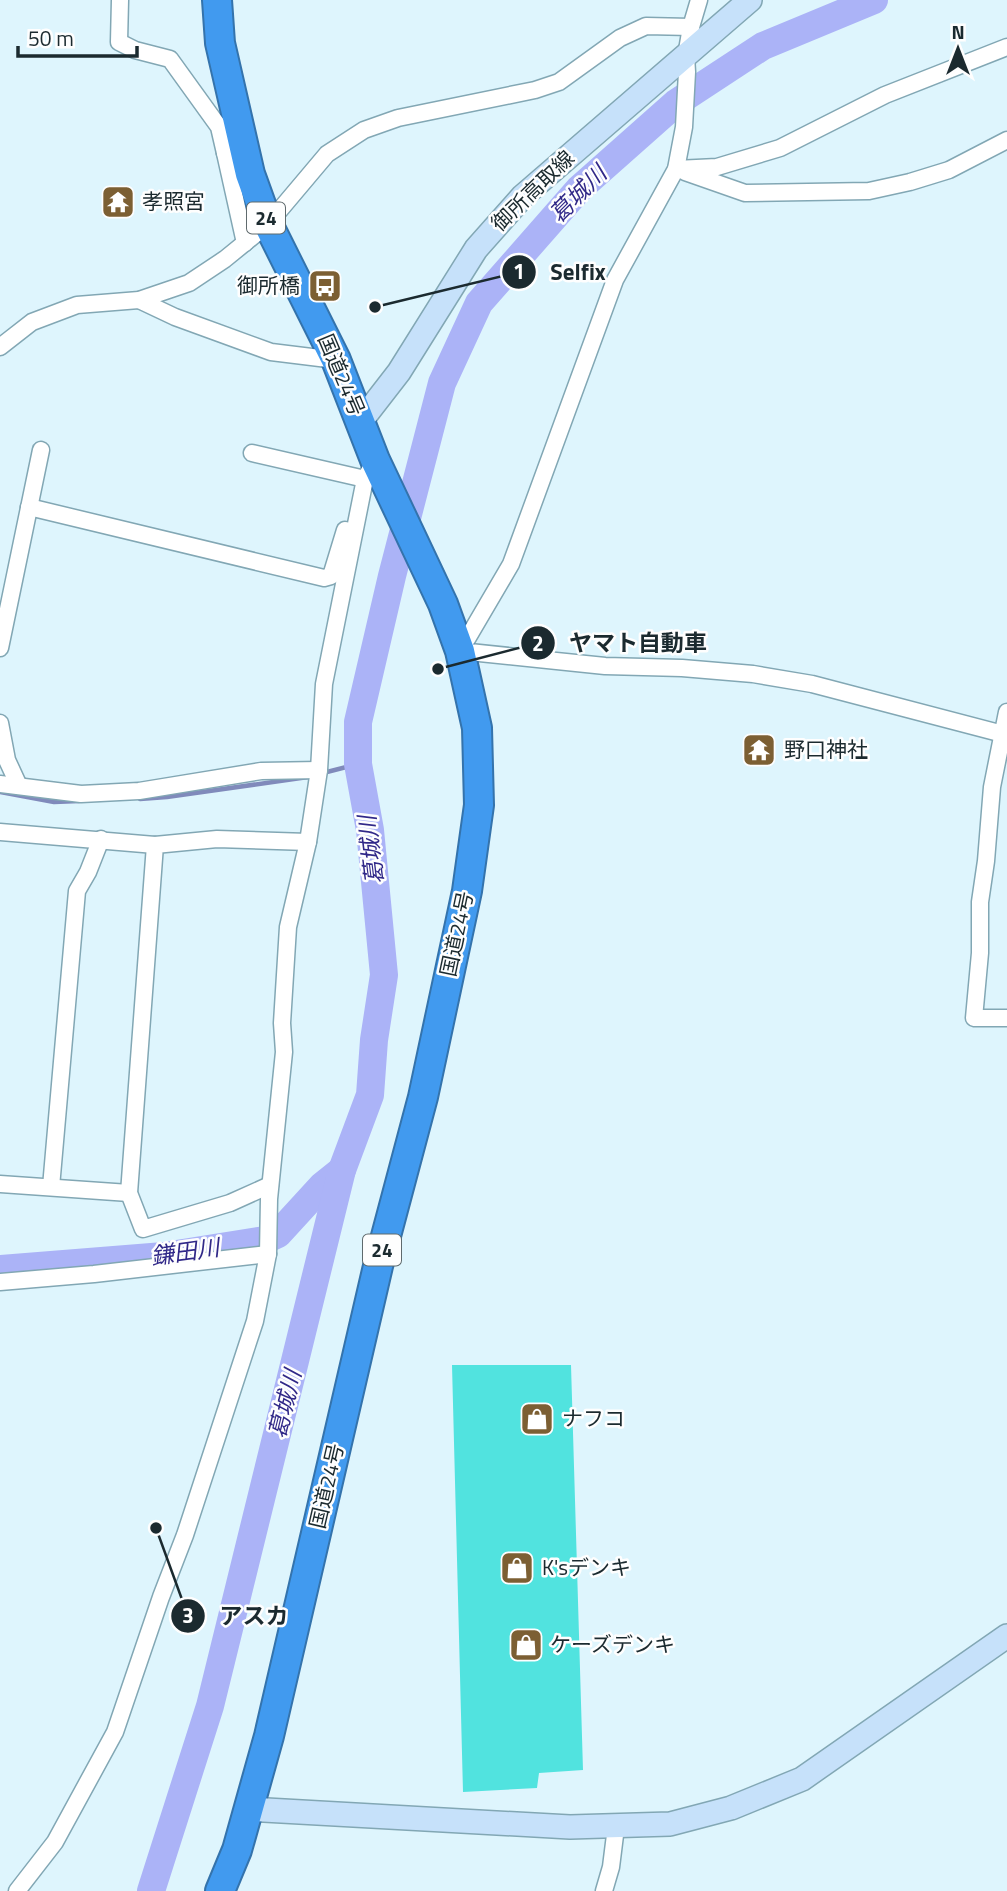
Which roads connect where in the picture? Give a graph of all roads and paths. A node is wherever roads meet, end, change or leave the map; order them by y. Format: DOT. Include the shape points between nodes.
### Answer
graph roads {
  1 [pos="120,0"];
  2 [pos="217,0"];
  3 [pos="699,0"];
  4 [pos="750,0"];
  5 [pos="691,27"];
  6 [pos="1007,47"];
  7 [pos="687,64"];
  8 [pos="1007,140"];
  9 [pos="234,152"];
  10 [pos="676,169"];
  11 [pos="268,224"];
  12 [pos="246,243"];
  13 [pos="139,300"];
  14 [pos="0,347"];
  15 [pos="336,360"];
  16 [pos="361,421"];
  17 [pos="41,450"];
  18 [pos="252,453"];
  19 [pos="372,476"];
  20 [pos="29,507"];
  21 [pos="0,648"];
  22 [pos="460,651"];
  23 [pos="1007,712"];
  24 [pos="0,723"];
  25 [pos="1005,734"];
  26 [pos="319,770"];
  27 [pos="0,784"];
  28 [pos="19,786"];
  29 [pos="0,832"];
  30 [pos="101,839"];
  31 [pos="308,842"];
  32 [pos="155,845"];
  33 [pos="1007,1018"];
  34 [pos="0,1184"];
  35 [pos="51,1187"];
  36 [pos="269,1192"];
  37 [pos="129,1193"];
  38 [pos="268,1254"];
  39 [pos="0,1282"];
  40 [pos="1007,1636"];
  41 [pos="247,1809"];
  42 [pos="616,1827"];
  43 [pos="17,1891"];
  44 [pos="220,1891"];
  45 [pos="604,1891"];
  1 -- 9 [label="street" via="119,41 170,60"];
  2 -- 9 [label="highway, 国道24号 / 24"];
  3 -- 5 [label="street"];
  4 -- 7 [label="street, 御所高取線"];
  5 -- 7 [label="street"];
  5 -- 11 [label="street" via="646,26 620,38 559,82 364,130 327,154"];
  6 -- 10 [label="street" via="885,94 780,148 717,167"];
  7 -- 10 [label="street" via="684,127"];
  7 -- 16 [label="street, 御所高取線" via="523,196 476,249 399,372"];
  8 -- 10 [label="street" via="949,170 869,191 745,193"];
  9 -- 11 [label="highway, 国道24号 / 24"];
  9 -- 12 [label="street"];
  10 -- 22 [label="street" via="615,280 511,564"];
  11 -- 12 [label="street"];
  11 -- 15 [label="highway, 国道24号 / 24"];
  12 -- 13 [label="street" via="189,283"];
  13 -- 14 [label="street" via="78,305 32,322"];
  13 -- 15 [label="street" via="271,352"];
  15 -- 16 [label="highway, 国道24号 / 24"];
  16 -- 19 [label="highway, 国道24号 / 24"];
  17 -- 20 [label="street"];
  18 -- 19 [label="street"];
  19 -- 20 [label="street" via="351,506 336,565 331,576 324,578"];
  19 -- 22 [label="highway, 国道24号 / 24" via="443,604"];
  19 -- 26 [label="street" via="324,684"];
  20 -- 21 [label="street"];
  22 -- 25 [label="street" via="605,666 753,674 812,684"];
  22 -- 41 [label="highway, 国道24号 / 24" via="477,728 480,805 467,891 423,1097 378,1266 270,1736"];
  23 -- 25 [label="street"];
  24 -- 28 [label="street" via="6,760"];
  25 -- 33 [label="street" via="992,787 974,1018"];
  26 -- 28 [label="street" via="261,771 139,791 81,794"];
  26 -- 31 [label="street"];
  27 -- 28 [label="street"];
  29 -- 30 [label="street"];
  30 -- 32 [label="street"];
  30 -- 35 [label="street" via="77,891"];
  31 -- 32 [label="street" via="217,839"];
  31 -- 36 [label="street" via="288,927 284,1052"];
  32 -- 37 [label="street"];
  34 -- 35 [label="street"];
  35 -- 37 [label="street"];
  36 -- 37 [label="street" via="143,1229"];
  36 -- 38 [label="street"];
  38 -- 39 [label="street"];
  38 -- 43 [label="street" via="255,1321 115,1732 55,1842"];
  40 -- 42 [label="street" via="802,1779 731,1808 670,1824"];
  41 -- 42 [label="street"];
  41 -- 44 [label="highway, 国道24号 / 24"];
  42 -- 45 [label="street"];
}
